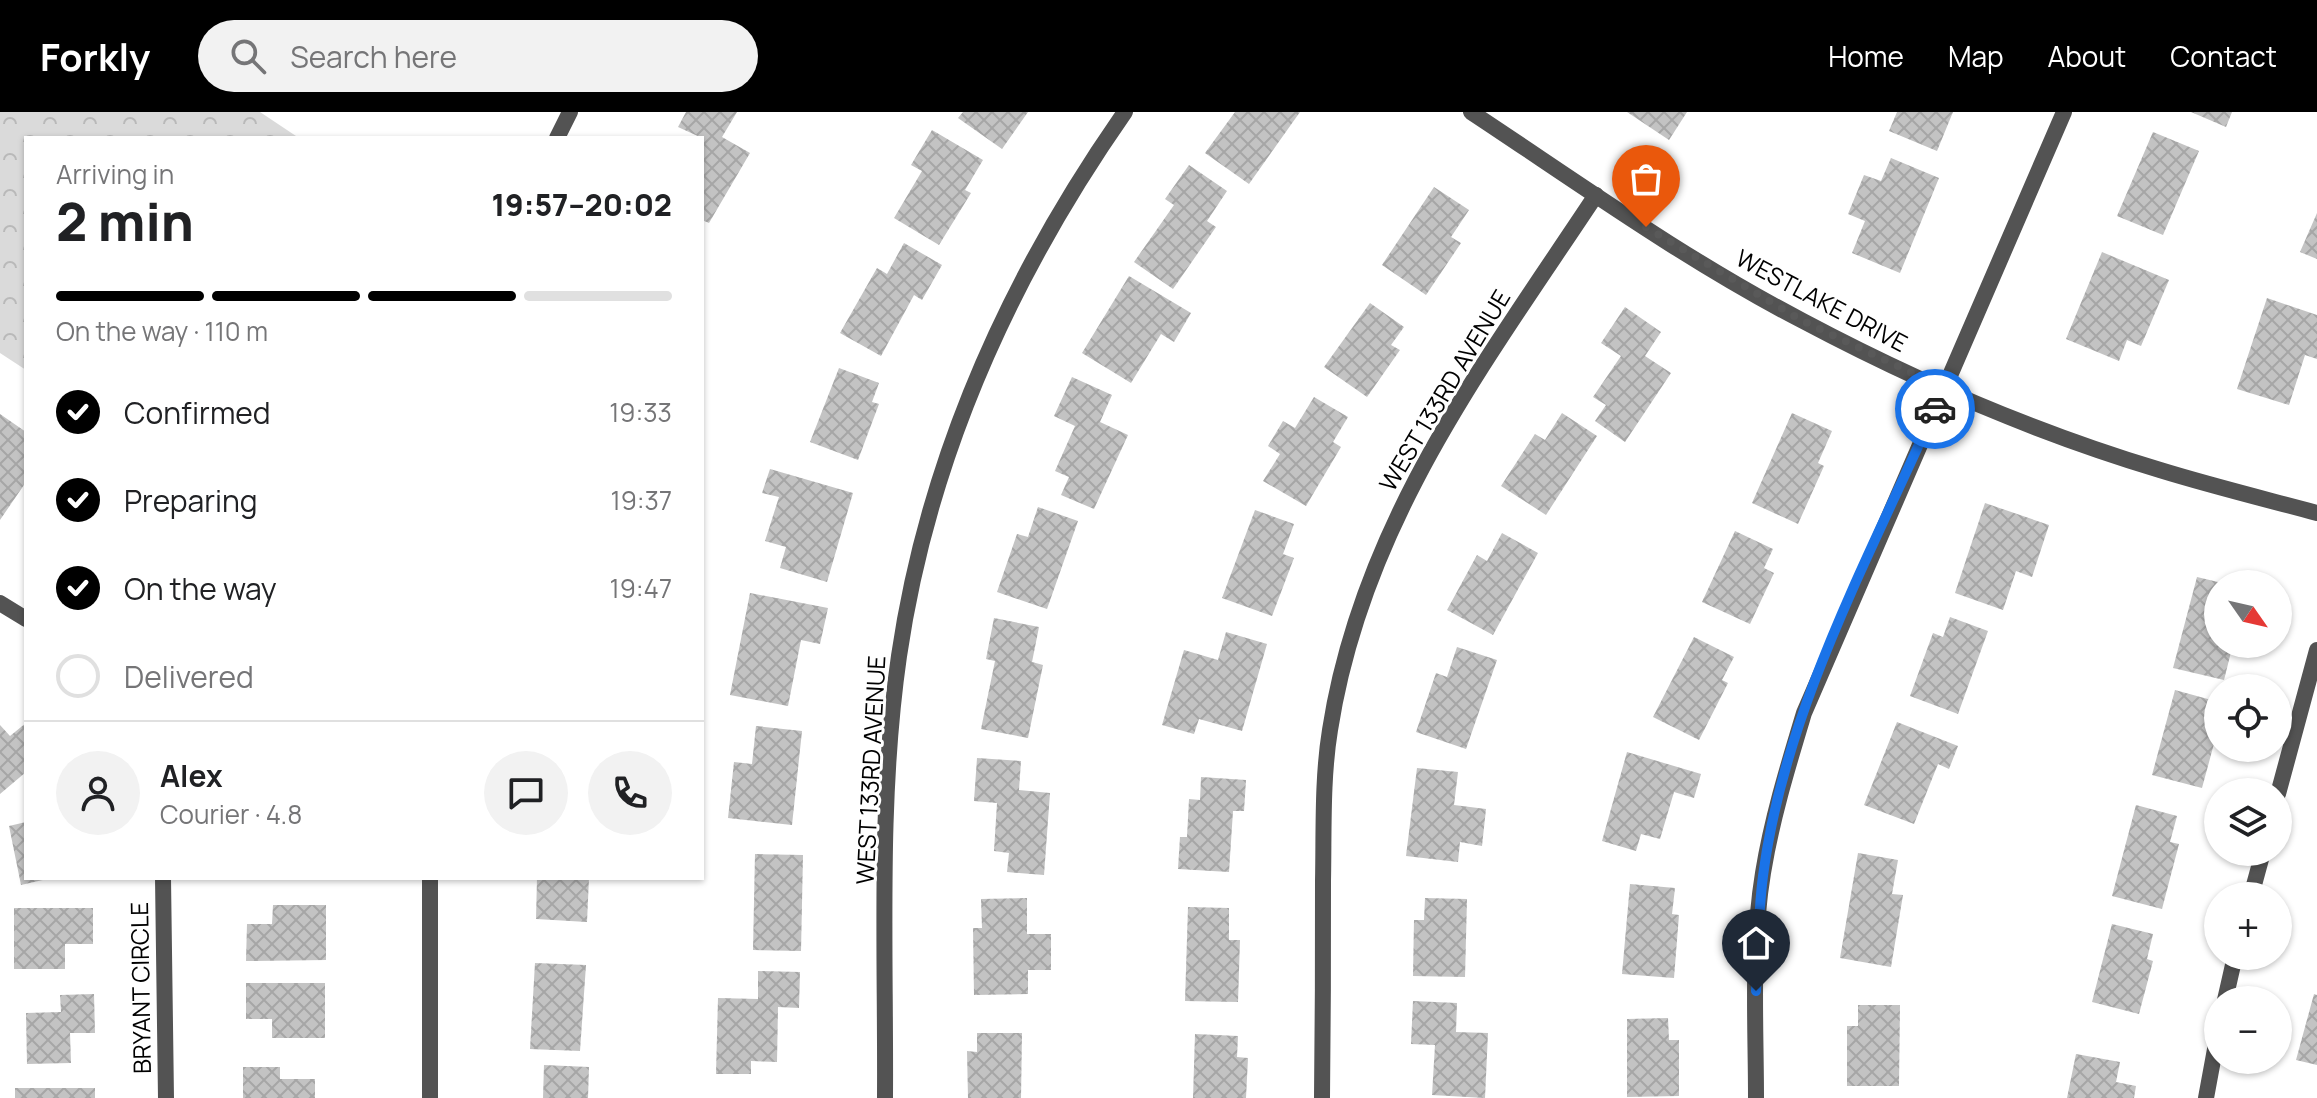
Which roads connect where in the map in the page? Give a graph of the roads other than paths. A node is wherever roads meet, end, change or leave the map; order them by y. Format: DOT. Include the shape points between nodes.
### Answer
graph roads {
  1 [pos="570,112"];
  2 [pos="1125,112"];
  3 [pos="1471,112"];
  4 [pos="2064,112"];
  5 [pos="1493,118"];
  6 [pos="558,136"];
  7 [pos="1596,195"];
  8 [pos="1944,388"];
  9 [pos="2317,513"];
  10 [pos="0,603"];
  11 [pos="24,618"];
  12 [pos="2317,650"];
  13 [pos="2282,778"];
  14 [pos="163,880"];
  15 [pos="430,880"];
  16 [pos="2210,1074"];
  17 [pos="166,1098"];
  18 [pos="430,1098"];
  19 [pos="885,1098"];
  20 [pos="1322,1098"];
  21 [pos="1756,1098"];
  22 [pos="2206,1098"];
  1 -- 6 [label="street"];
  2 -- 19 [label="street, WEST 133RD AVENUE" via="1037,250 988,349 962,412 916,569 891,734"];
  3 -- 5 [label="street, WESTLAKE DRIVE"];
  4 -- 8 [label="street"];
  5 -- 7 [label="street, WESTLAKE DRIVE"];
  7 -- 8 [label="street, WESTLAKE DRIVE" via="1801,320"];
  7 -- 20 [label="street, WEST 133RD AVENUE" via="1434,443 1390,525 1366,584 1329,731"];
  8 -- 9 [label="street, WESTLAKE DRIVE" via="2145,465"];
  8 -- 21 [label="street" via="1815,687 1778,798 1763,876"];
  10 -- 11 [label="street"];
  12 -- 13 [label="street"];
  14 -- 17 [label="street, BRYANT CIRCLE"];
  15 -- 18 [label="street"];
  16 -- 22 [label="street"];
}
